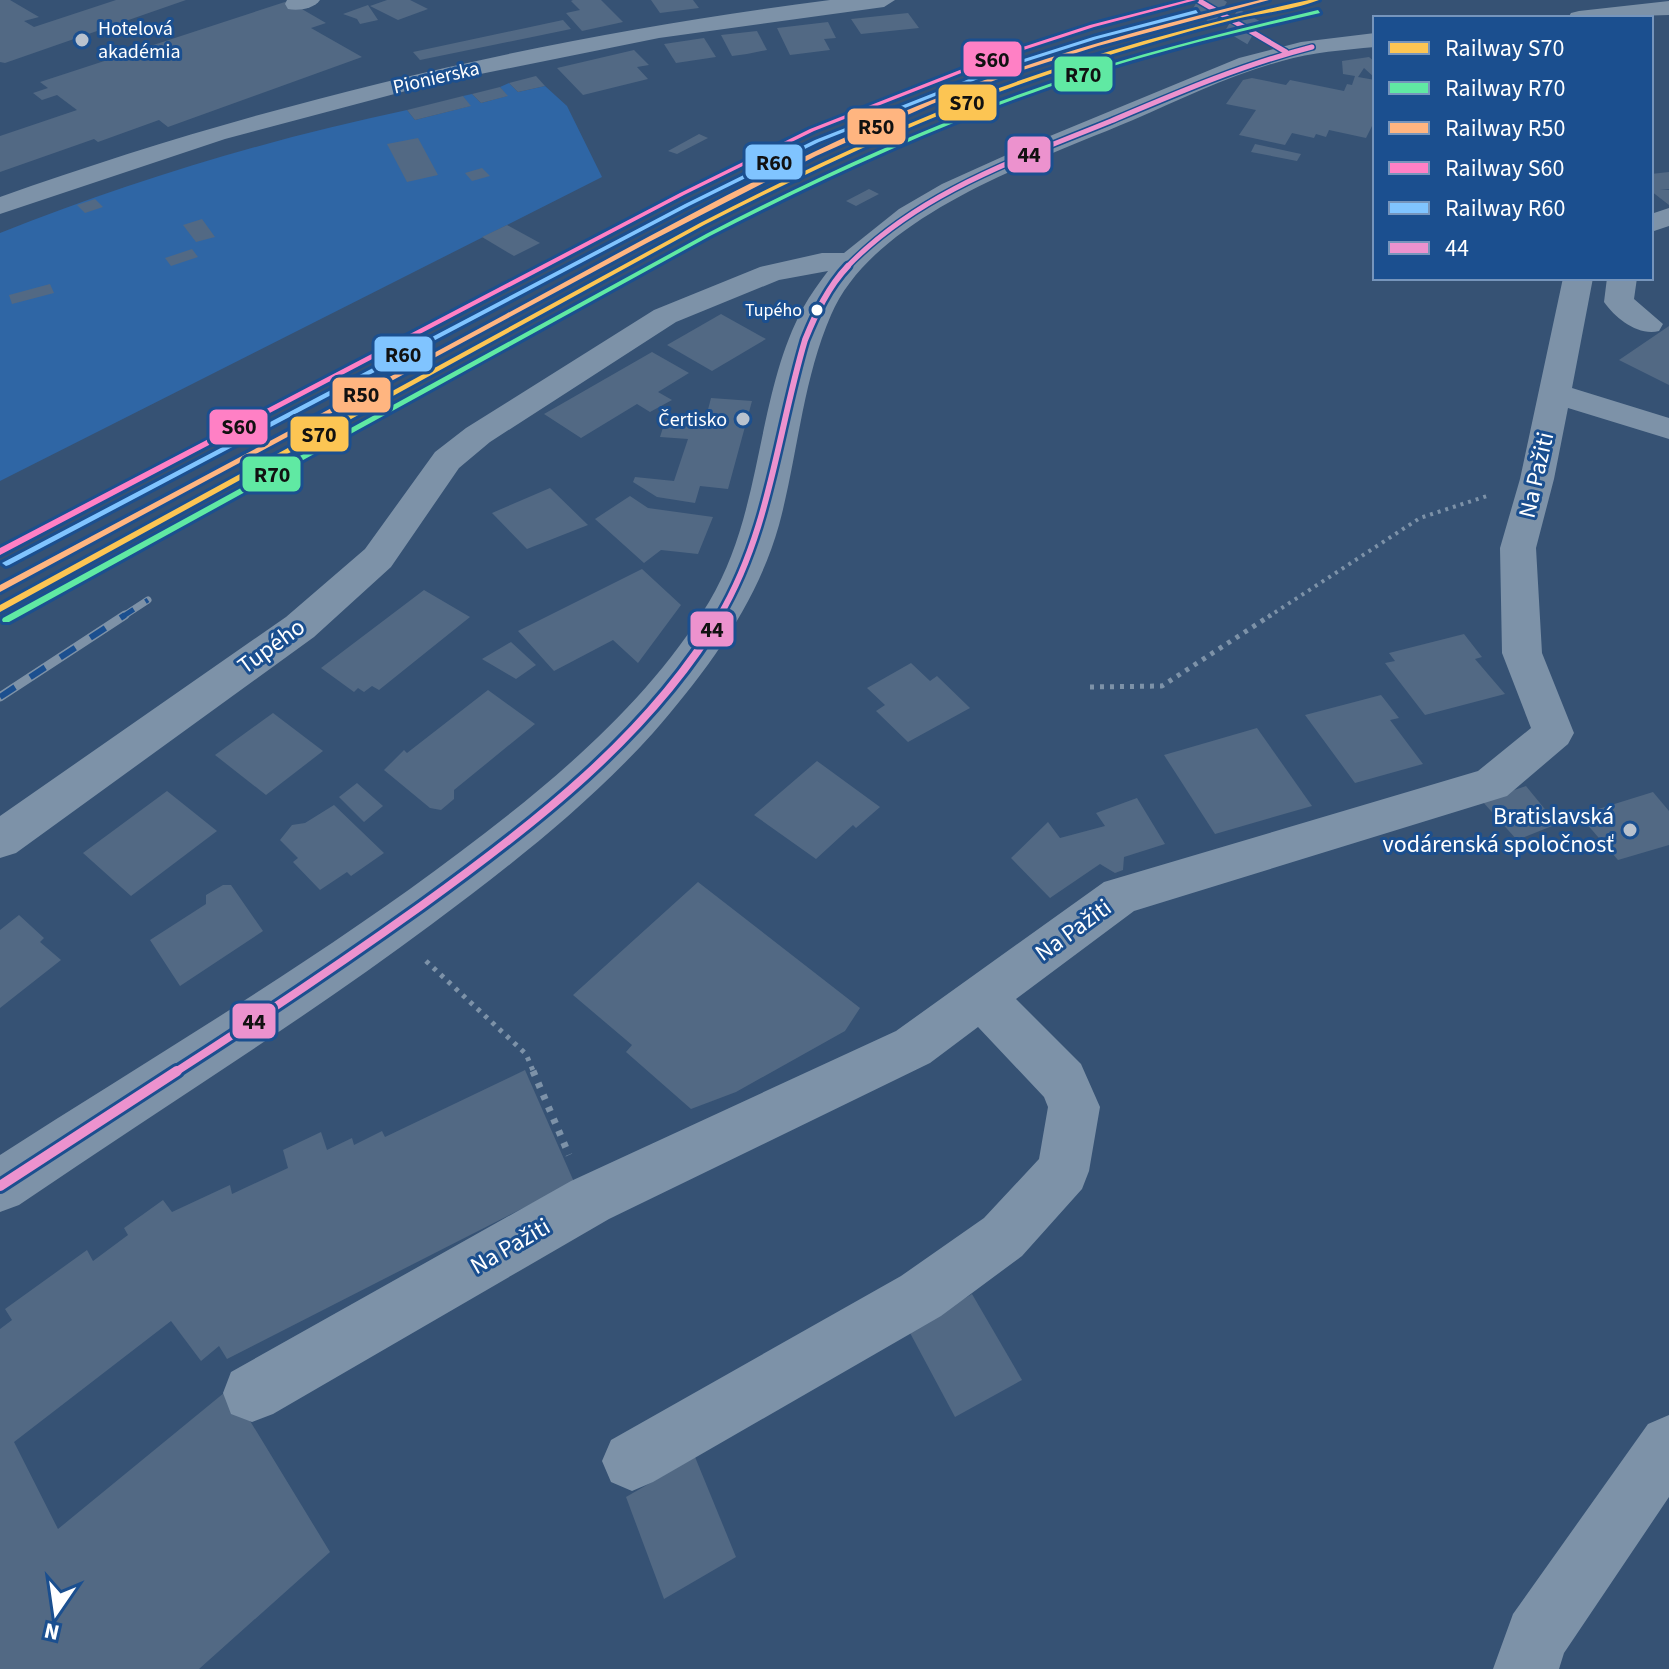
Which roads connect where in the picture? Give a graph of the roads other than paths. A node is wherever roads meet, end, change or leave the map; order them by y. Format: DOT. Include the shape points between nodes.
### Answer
graph roads {
  1 [pos="884,0"];
  2 [pos="1669,8"];
  3 [pos="708,10"];
  4 [pos="1646,16"];
  5 [pos="1373,40"];
  6 [pos="0,206"];
  7 [pos="853,262"];
  8 [pos="1578,280"];
  9 [pos="1622,280"];
  10 [pos="1648,324"];
  11 [pos="1555,393"];
  12 [pos="1669,429"];
  13 [pos="0,840"];
  14 [pos="982,998"];
  15 [pos="0,1186"];
  16 [pos="252,1393"];
  17 [pos="1669,1445"];
  18 [pos="632,1461"];
  19 [pos="1526,1669"];
  1 -- 3 [label="street, Pionierska"];
  2 -- 4 [label="street"];
  3 -- 6 [label="street, Pionierska" via="316,105"];
  5 -- 7 [label="street" via="1285,41 1222,74 964,183 887,232"];
  7 -- 13 [label="street, Tupého" via="822,262 770,273 665,316 478,435 447,460 378,558 300,627"];
  7 -- 15 [label="street" via="821,303 809,329 746,566 689,661 638,722 584,778 514,838 400,923"];
  8 -- 11 [label="street, Na Pažiti"];
  9 -- 10 [label="street" via="1619,302"];
  11 -- 12 [label="street"];
  11 -- 14 [label="street, Na Pažiti" via="1518,548 1522,653 1553,733 1492,784 1120,896"];
  14 -- 16 [label="street, Na Pažiti" via="913,1047 590,1200"];
  14 -- 18 [label="street" via="1063,1081 1074,1107 1063,1171 1003,1237 921,1296"];
  17 -- 19 [label="street" via="1536,1637"];
}
